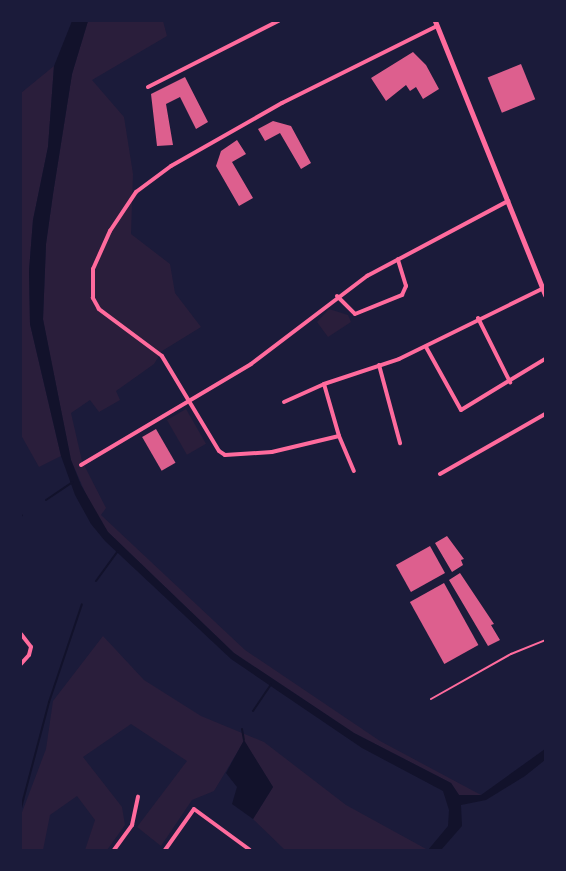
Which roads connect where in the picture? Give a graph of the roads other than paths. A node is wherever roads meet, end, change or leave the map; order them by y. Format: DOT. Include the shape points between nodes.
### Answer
graph roads {
  1 [pos="278,21"];
  2 [pos="436,24"];
  3 [pos="148,87"];
  4 [pos="508,201"];
  5 [pos="398,260"];
  6 [pos="542,289"];
  7 [pos="545,295"];
  8 [pos="337,296"];
  9 [pos="478,318"];
  10 [pos="426,347"];
  11 [pos="545,359"];
  12 [pos="379,365"];
  13 [pos="510,382"];
  14 [pos="324,384"];
  15 [pos="190,400"];
  16 [pos="284,402"];
  17 [pos="545,414"];
  18 [pos="339,436"];
  19 [pos="400,443"];
  20 [pos="81,465"];
  21 [pos="354,471"];
  22 [pos="440,474"];
  23 [pos="21,634"];
  24 [pos="545,640"];
  25 [pos="21,664"];
  26 [pos="431,699"];
  27 [pos="138,797"];
  28 [pos="250,849"];
  29 [pos="114,850"];
  30 [pos="165,850"];
  1 -- 3 [label="street"];
  2 -- 4 [label="main road"];
  2 -- 15 [label="street" via="197,149 136,192 124,207 93,269 92,298 98,309 162,356"];
  4 -- 5 [label="street"];
  4 -- 6 [label="main road"];
  5 -- 8 [label="street"];
  5 -- 8 [label="street" via="406,286 402,295 355,314"];
  6 -- 7 [label="main road"];
  6 -- 9 [label="street"];
  8 -- 15 [label="street" via="251,364"];
  9 -- 10 [label="street"];
  9 -- 13 [label="street"];
  10 -- 12 [label="street"];
  10 -- 13 [label="street" via="461,410"];
  11 -- 13 [label="street"];
  12 -- 14 [label="street"];
  12 -- 19 [label="street"];
  14 -- 16 [label="street"];
  14 -- 18 [label="street"];
  15 -- 18 [label="street" via="218,451 225,455 272,452"];
  15 -- 20 [label="street"];
  17 -- 22 [label="street"];
  18 -- 21 [label="street"];
  23 -- 25 [label="street" via="31,647"];
  24 -- 26 [label="lane" via="511,654"];
  27 -- 29 [label="street" via="132,825"];
  28 -- 30 [label="street" via="194,809"];
}
